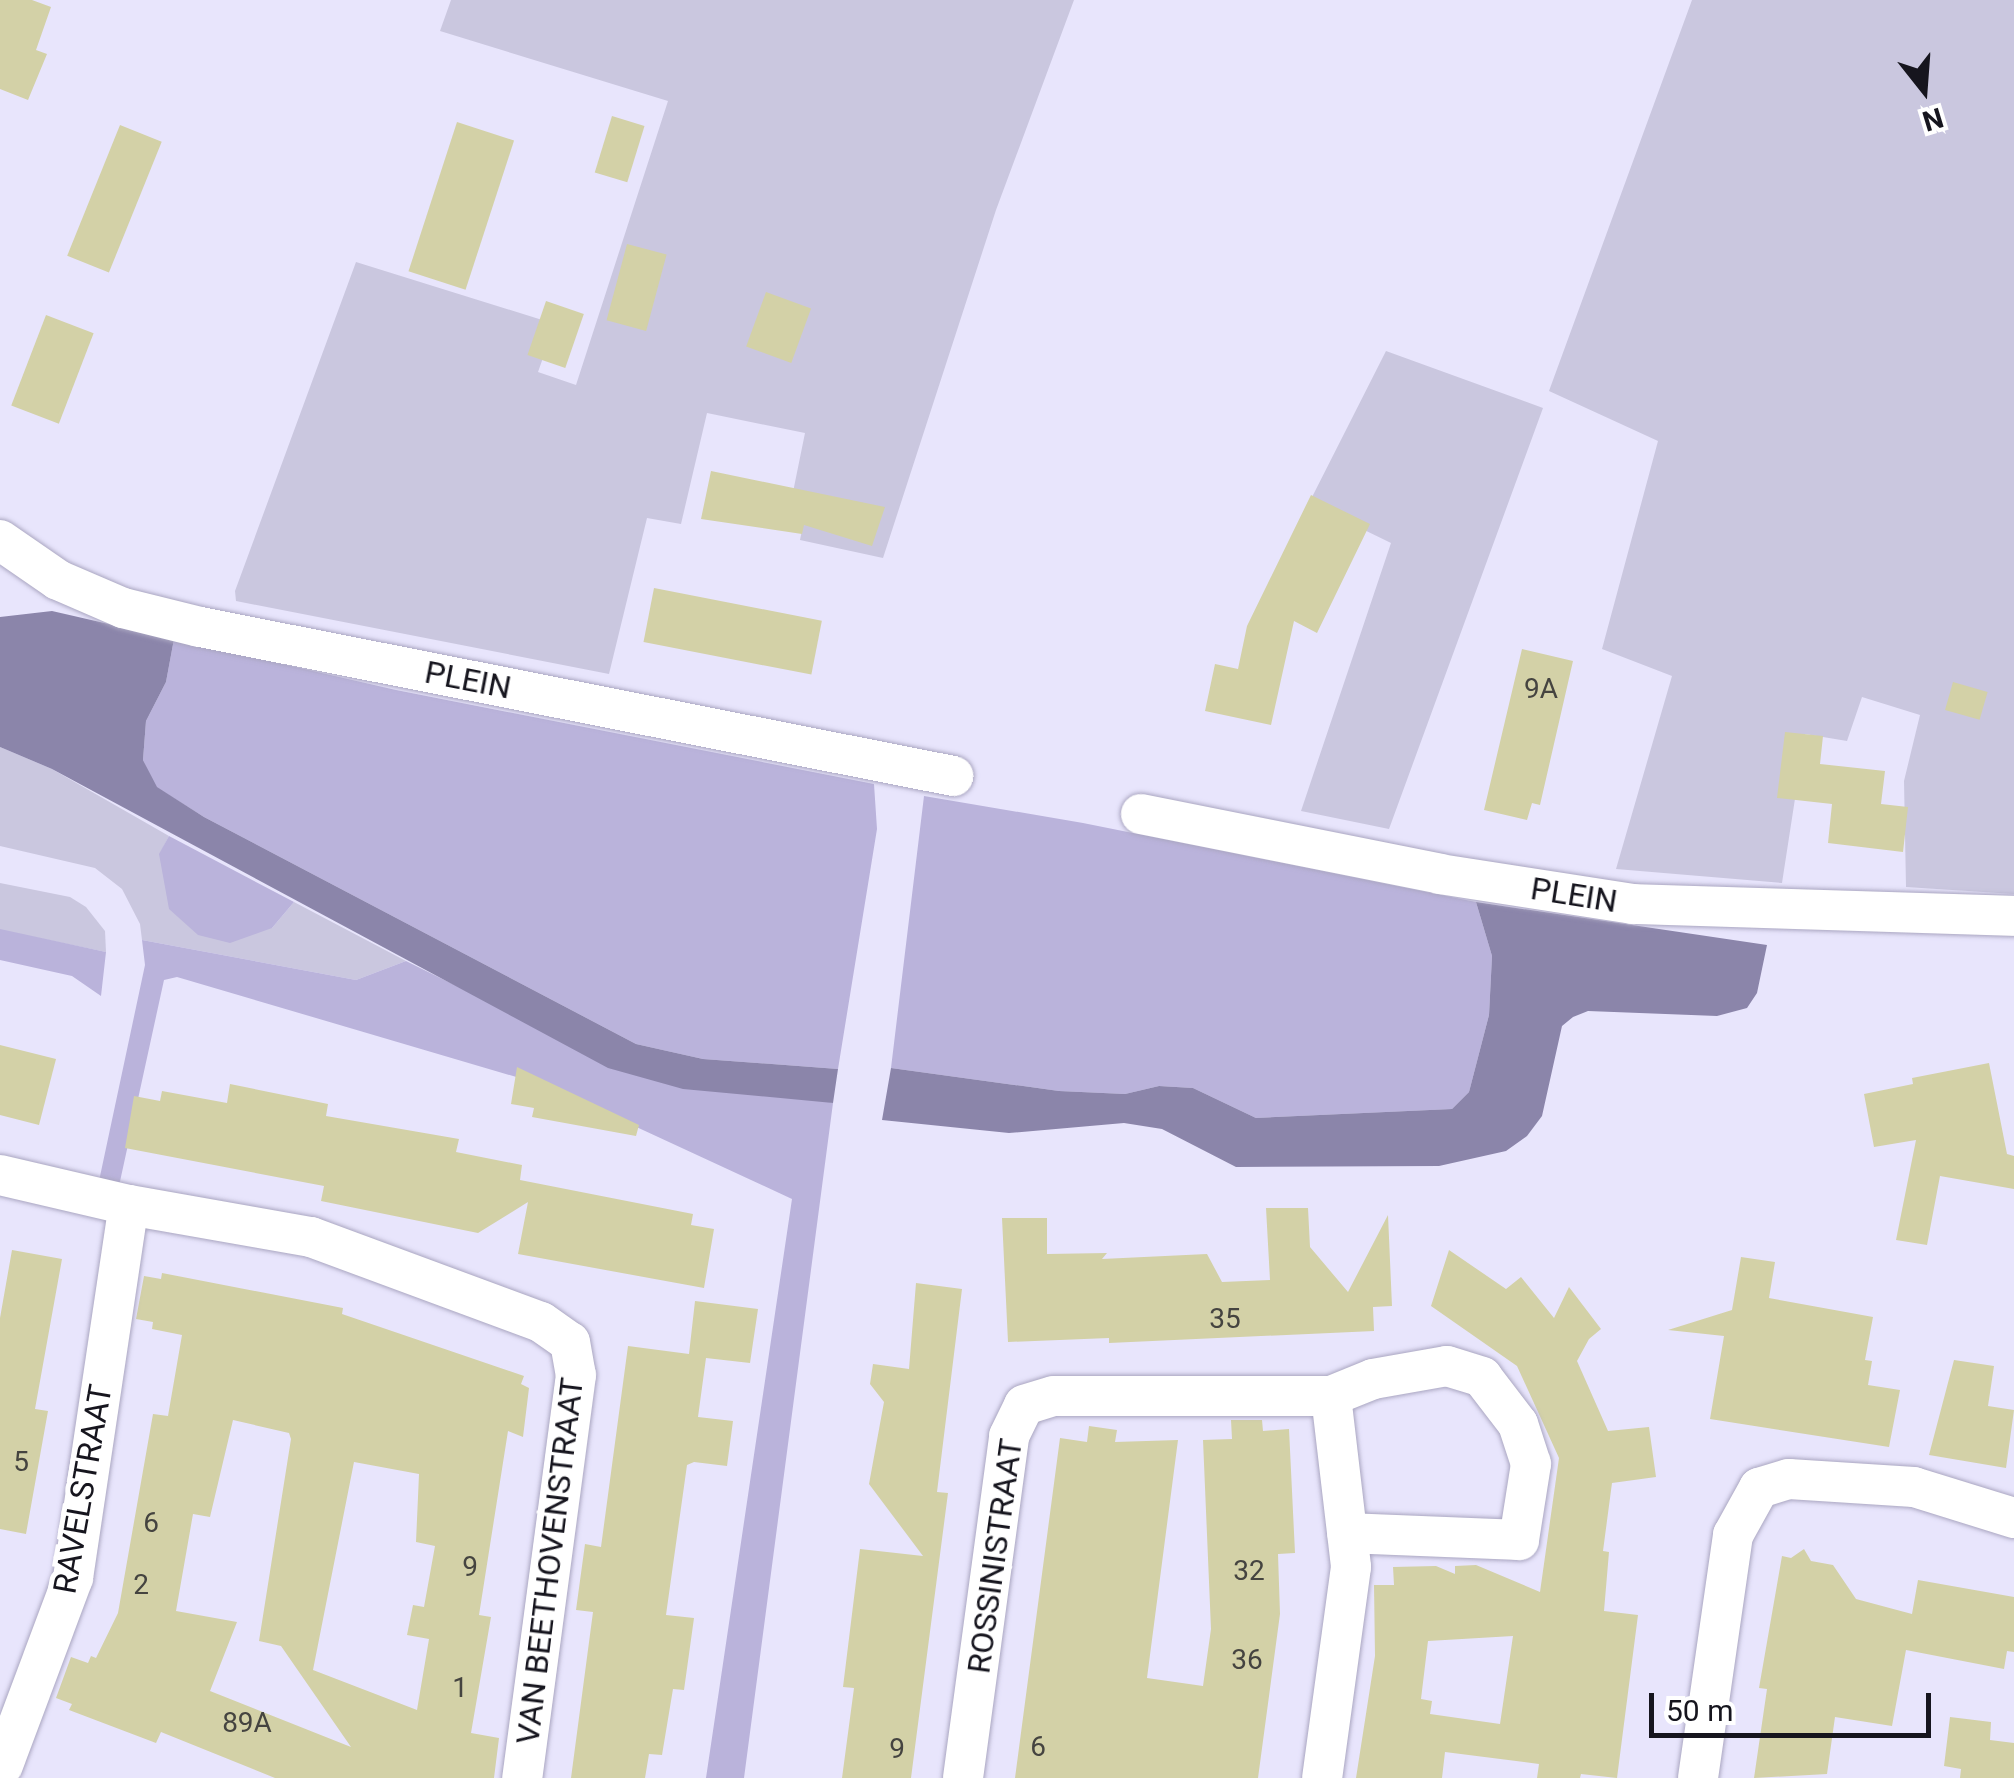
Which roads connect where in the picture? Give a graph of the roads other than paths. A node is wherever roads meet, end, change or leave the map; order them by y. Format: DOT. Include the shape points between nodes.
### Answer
graph roads {
  1 [pos="0,540"];
  2 [pos="953,776"];
  3 [pos="1141,814"];
  4 [pos="2014,916"];
  5 [pos="0,1175"];
  6 [pos="129,1205"];
  7 [pos="1331,1396"];
  8 [pos="2014,1518"];
  9 [pos="1347,1533"];
  10 [pos="12,1769"];
  11 [pos="522,1778"];
  12 [pos="963,1778"];
  13 [pos="1322,1778"];
  14 [pos="1698,1778"];
  1 -- 2 [label="street, PLEIN" via="58,580 123,608 200,628"];
  3 -- 4 [label="street, PLEIN" via="1440,874 1633,904"];
  5 -- 6 [label="street, VAN BEETHOVENSTRAAT"];
  6 -- 10 [label="street, RAVELSTRAAT" via="73,1578"];
  6 -- 11 [label="street, VAN BEETHOVENSTRAAT" via="311,1237 542,1322 570,1342 576,1375"];
  7 -- 9 [label="street"];
  7 -- 9 [label="street, ROSSINISTRAAT" via="1373,1379 1448,1366 1482,1377 1518,1424 1530,1464 1520,1540"];
  7 -- 12 [label="street, ROSSINISTRAAT" via="1054,1396 1024,1405 1009,1436"];
  8 -- 14 [label="street" via="1914,1486 1789,1479 1759,1488 1733,1535"];
  9 -- 13 [label="street" via="1351,1567"];
}
